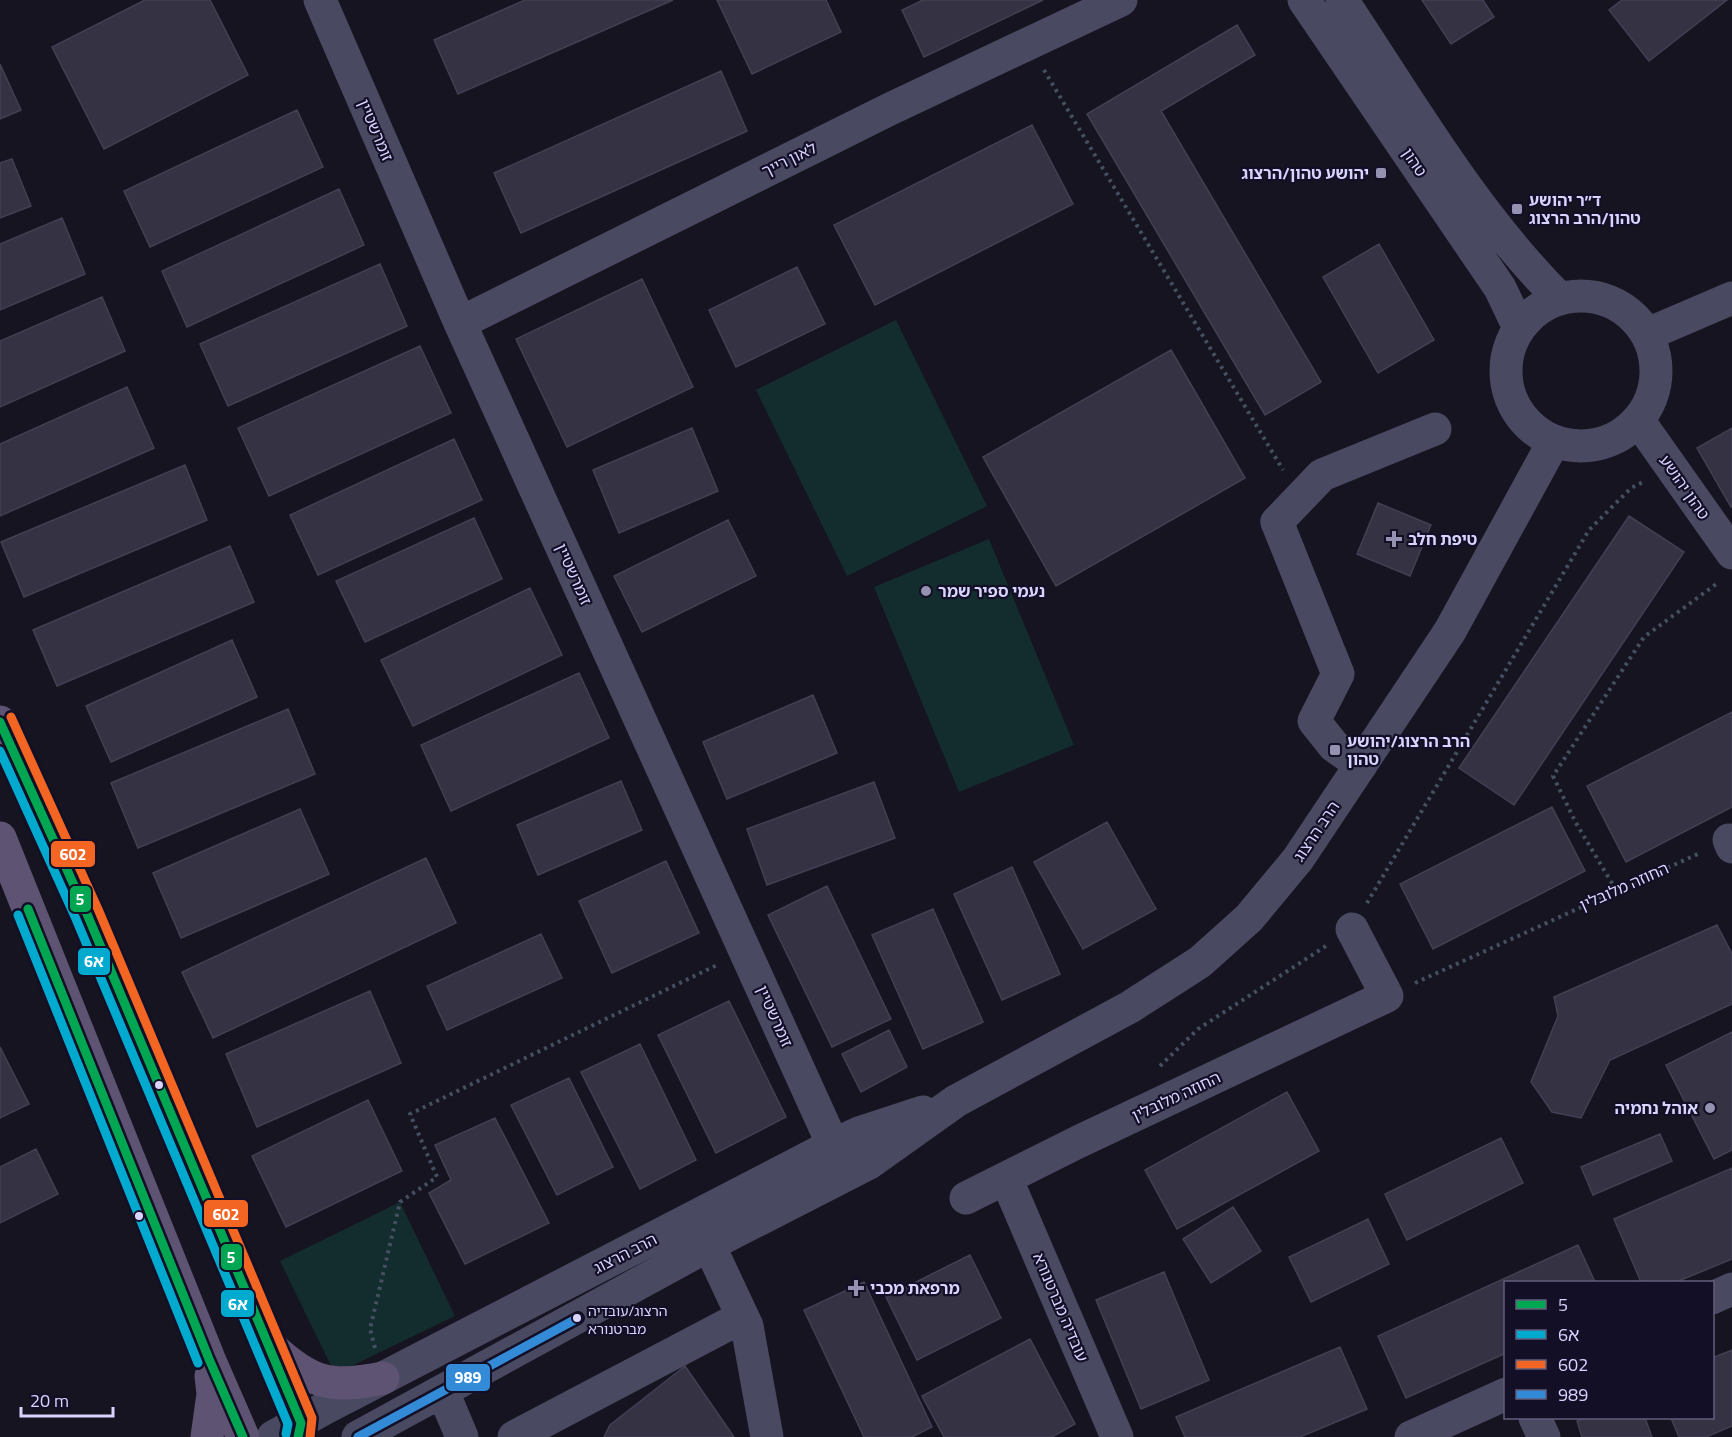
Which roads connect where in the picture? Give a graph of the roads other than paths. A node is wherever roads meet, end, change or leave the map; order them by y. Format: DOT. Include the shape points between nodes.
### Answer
graph roads {
  1 [pos="320,0"];
  2 [pos="1121,0"];
  3 [pos="1304,0"];
  4 [pos="1342,0"];
  5 [pos="1560,298"];
  6 [pos="1732,298"];
  7 [pos="460,323"];
  8 [pos="1520,328"];
  9 [pos="1647,334"];
  10 [pos="1638,420"];
  11 [pos="1435,429"];
  12 [pos="1554,441"];
  13 [pos="1728,566"];
  14 [pos="0,723"];
  15 [pos="1360,765"];
  16 [pos="0,838"];
  17 [pos="1352,929"];
  18 [pos="956,1101"];
  19 [pos="834,1145"];
  20 [pos="1006,1178"];
  21 [pos="966,1198"];
  22 [pos="709,1245"];
  23 [pos="1732,1289"];
  24 [pos="1714,1298"];
  25 [pos="742,1317"];
  26 [pos="267,1344"];
  27 [pos="209,1359"];
  28 [pos="383,1378"];
  29 [pos="443,1392"];
  30 [pos="1504,1395"];
  31 [pos="1535,1419"];
  32 [pos="291,1432"];
  33 [pos="207,1437"];
  34 [pos="243,1437"];
  35 [pos="358,1437"];
  36 [pos="462,1437"];
  37 [pos="514,1437"];
  38 [pos="767,1437"];
  39 [pos="1117,1437"];
  40 [pos="1411,1437"];
  41 [pos="1544,1437"];
  1 -- 7 [label="street, זומרשטיין"];
  2 -- 7 [label="street, לאון רייך" via="890,109"];
  3 -- 8 [label="street, טהון" via="1500,288"];
  4 -- 5 [label="street, טהון" via="1454,169 1528,267"];
  5 -- 8 [label="street" via="1537,310"];
  5 -- 9 [label="street" via="1585,296 1610,301 1632,314"];
  6 -- 9 [label="street"];
  7 -- 19 [label="street, זומרשטיין"];
  8 -- 12 [label="street" via="1510,348 1506,370 1509,393 1534,430"];
  9 -- 10 [label="street" via="1655,356 1657,379"];
  10 -- 12 [label="street" via="1620,435 1599,444 1576,446"];
  10 -- 13 [label="street, טהון יהושע" via="1672,468"];
  11 -- 15 [label="street" via="1322,475 1277,522 1338,674 1314,721 1334,746"];
  12 -- 15 [label="street, הרב הרצוג" via="1449,631"];
  14 -- 26 [label="main road" via="87,914"];
  15 -- 18 [label="street, הרב הרצוג" via="1298,860 1249,918 1200,962 1130,1007"];
  16 -- 27 [label="main road"];
  17 -- 20 [label="street, החוזה מלובלין" via="1387,996"];
  18 -- 19 [label="street, הרב הרצוג"];
  18 -- 22 [label="street, הרב הרצוג" via="869,1163"];
  19 -- 28 [label="street, הרב הרצוג"];
  20 -- 21 [label="street, החוזה מלובלין"];
  20 -- 39 [label="street, עובדיה מברטנורא"];
  22 -- 25 [label="street"];
  22 -- 29 [label="street, הרב הרצוג"];
  23 -- 24 [label="street"];
  25 -- 37 [label="street"];
  25 -- 38 [label="street" via="747,1326"];
  26 -- 28 [label="main road" via="317,1380 338,1384"];
  26 -- 32 [label="main road"];
  27 -- 33 [label="main road" via="213,1394"];
  27 -- 34 [label="main road"];
  28 -- 32 [label="street, הרב הרצוג"];
  29 -- 35 [label="street, הרב הרצוג"];
  29 -- 36 [label="street"];
  30 -- 40 [label="street"];
  31 -- 41 [label="street"];
}
